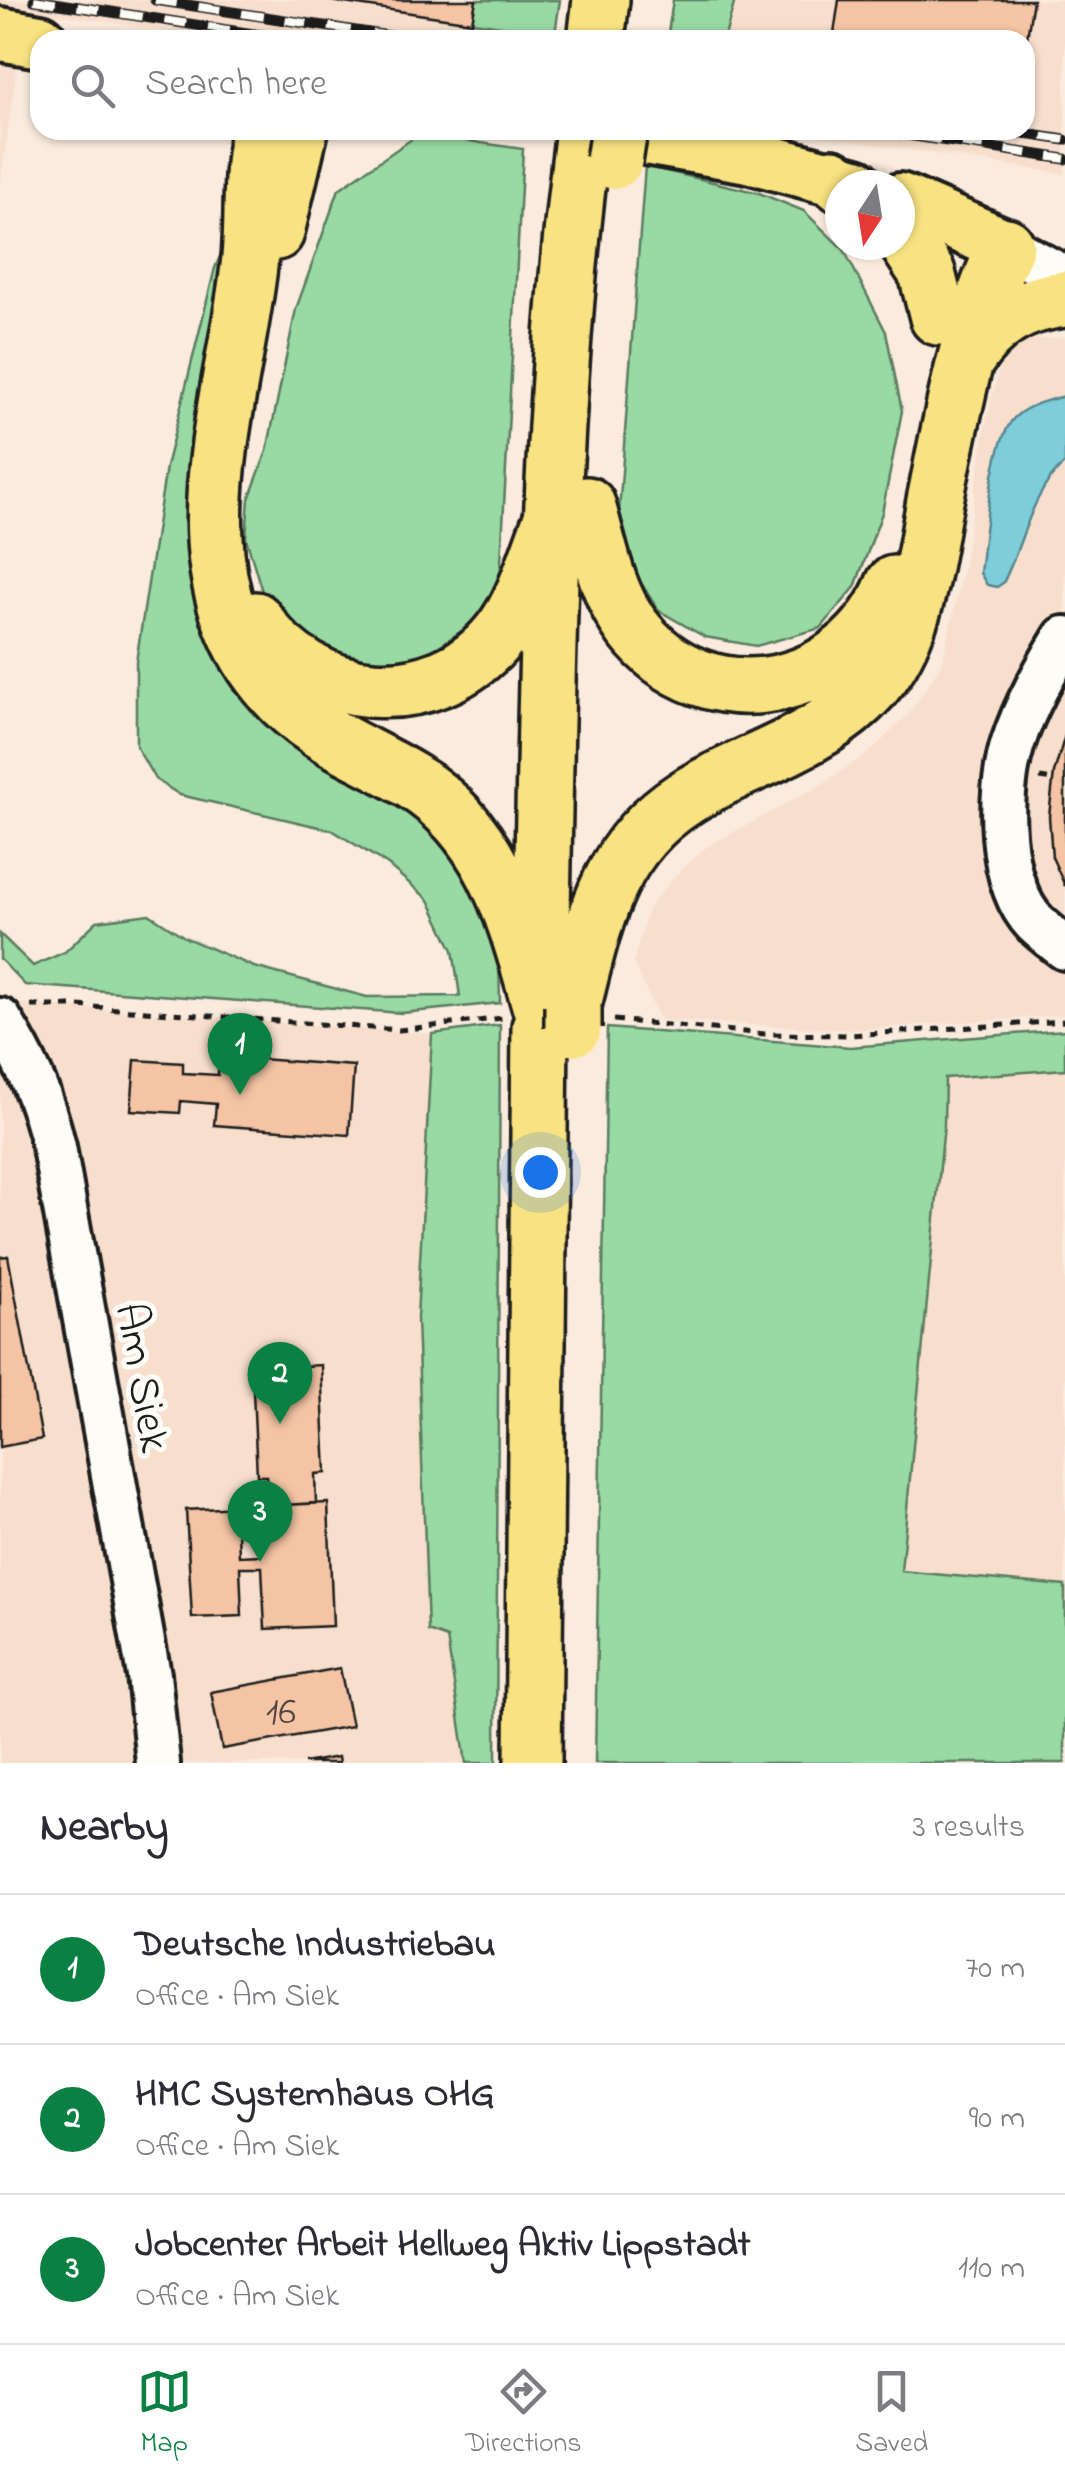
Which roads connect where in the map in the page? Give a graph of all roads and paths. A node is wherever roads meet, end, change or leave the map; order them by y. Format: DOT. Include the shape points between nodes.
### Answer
graph roads {
  1 [pos="601,0"];
  2 [pos="635,0"];
  3 [pos="597,30"];
  4 [pos="632,30"];
  5 [pos="0,34"];
  6 [pos="30,39"];
  7 [pos="298,140"];
  8 [pos="599,142"];
  9 [pos="248,145"];
  10 [pos="825,177"];
  11 [pos="915,206"];
  12 [pos="997,242"];
  13 [pos="915,255"];
  14 [pos="1065,278"];
  15 [pos="1065,298"];
  16 [pos="938,317"];
  17 [pos="962,366"];
  18 [pos="569,513"];
  19 [pos="1065,638"];
  20 [pos="1065,948"];
  21 [pos="557,1016"];
  22 [pos="0,1020"];
  23 [pos="158,1763"];
  24 [pos="533,1763"];
  25 [pos="566,1763"];
  1 -- 3 [label="highway"];
  2 -- 4 [label="highway"];
  5 -- 6 [label="main road"];
  7 -- 18 [label="highway" via="236,487 233,560 257,624 288,658 327,681 374,691 422,686 466,666 502,632"];
  8 -- 10 [label="main road" via="748,156"];
  8 -- 18 [label="highway"];
  9 -- 21 [label="highway" via="249,270 213,514 226,608 253,665 294,711 437,798 480,844"];
  11 -- 12 [label="main road"];
  12 -- 14 [label="street"];
  12 -- 16 [label="highway" via="956,272"];
  12 -- 17 [label="highway"];
  13 -- 16 [label="highway"];
  15 -- 17 [label="highway" via="1014,312 992,327"];
  16 -- 18 [label="highway" via="896,580 868,630 824,667 758,686 712,680 668,661 620,609"];
  17 -- 21 [label="highway" via="914,609 895,654 866,693 829,725 686,796 648,828 602,898"];
  18 -- 21 [label="highway"];
  19 -- 20 [label="street" via="1013,744 1004,801 1011,879 1032,921"];
  21 -- 24 [label="highway"];
  21 -- 25 [label="highway"];
  22 -- 23 [label="street, Am Siek" via="28,1065 54,1147 149,1675"];
}
